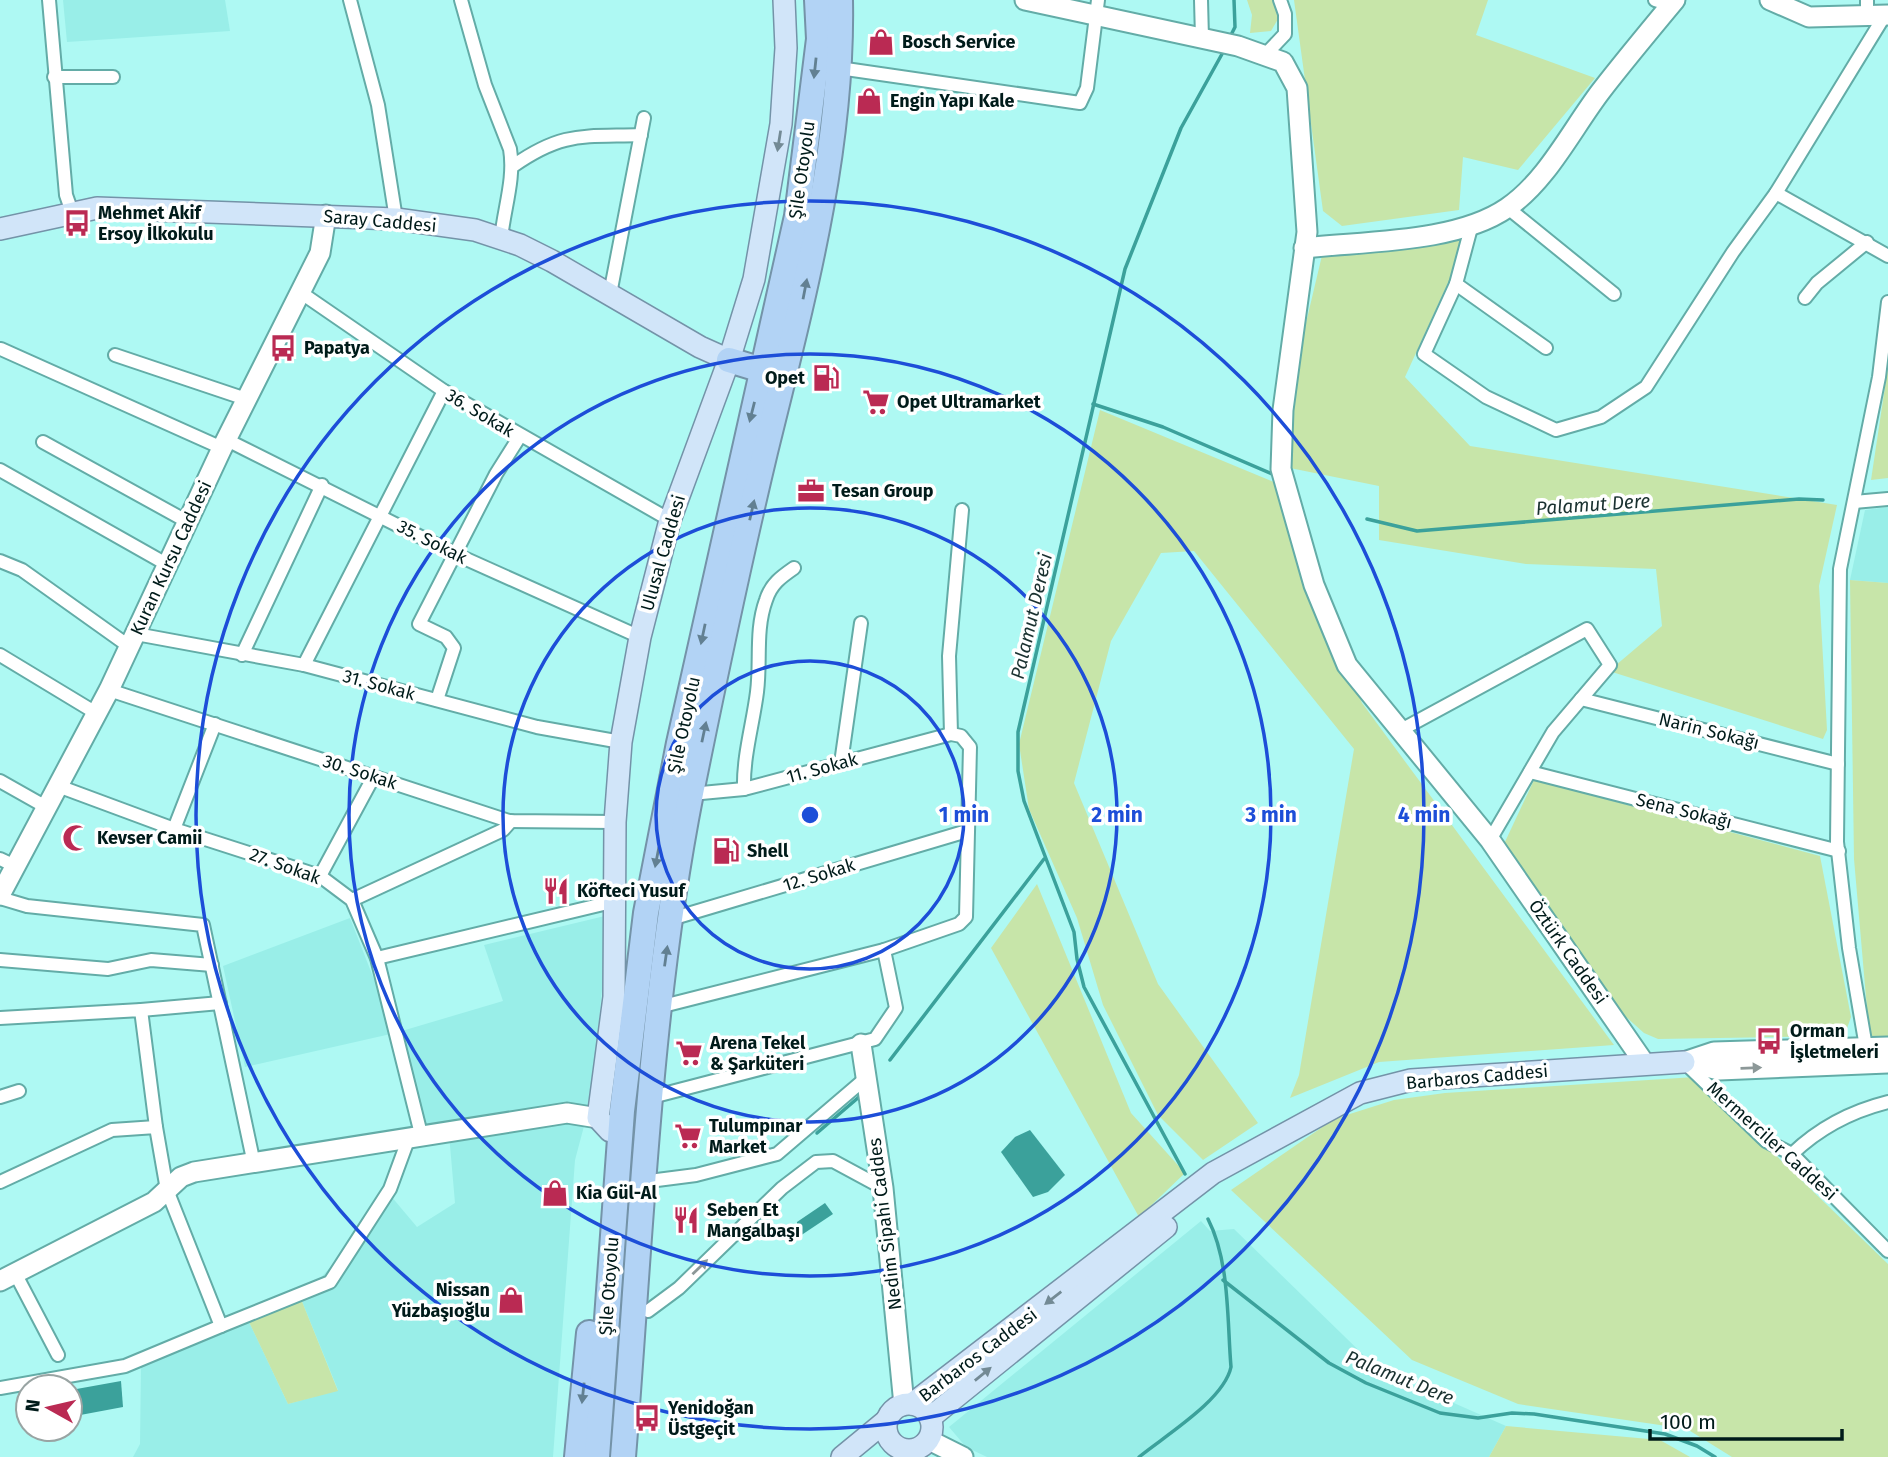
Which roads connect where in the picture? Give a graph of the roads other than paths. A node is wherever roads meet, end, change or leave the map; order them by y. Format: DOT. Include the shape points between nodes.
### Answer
graph roads {
  1 [pos="49,0"];
  2 [pos="350,0"];
  3 [pos="461,0"];
  4 [pos="784,0"];
  5 [pos="817,0"];
  6 [pos="840,0"];
  7 [pos="1025,0"];
  8 [pos="1201,0"];
  9 [pos="1280,0"];
  10 [pos="1770,0"];
  11 [pos="1667,2"];
  12 [pos="1097,7"];
  13 [pos="1877,12"];
  14 [pos="1202,38"];
  15 [pos="1266,54"];
  16 [pos="839,68"];
  17 [pos="54,77"];
  18 [pos="113,77"];
  19 [pos="644,118"];
  20 [pos="642,135"];
  21 [pos="513,166"];
  22 [pos="1776,193"];
  23 [pos="1508,208"];
  24 [pos="72,212"];
  25 [pos="326,215"];
  26 [pos="396,219"];
  27 [pos="1472,224"];
  28 [pos="0,229"];
  29 [pos="502,239"];
  30 [pos="1867,242"];
  31 [pos="1304,248"];
  32 [pos="1888,256"];
  33 [pos="1456,284"];
  34 [pos="299,292"];
  35 [pos="1614,294"];
  36 [pos="610,295"];
  37 [pos="1805,298"];
  38 [pos="1888,302"];
  39 [pos="1546,348"];
  40 [pos="1,349"];
  41 [pos="114,355"];
  42 [pos="729,360"];
  43 [pos="762,370"];
  44 [pos="444,391"];
  45 [pos="246,399"];
  46 [pos="520,436"];
  47 [pos="43,442"];
  48 [pos="225,444"];
  49 [pos="0,470"];
  50 [pos="322,485"];
  51 [pos="1888,499"];
  52 [pos="1854,502"];
  53 [pos="962,510"];
  54 [pos="379,515"];
  55 [pos="670,520"];
  56 [pos="188,522"];
  57 [pos="454,554"];
  58 [pos="0,561"];
  59 [pos="168,565"];
  60 [pos="794,568"];
  61 [pos="861,623"];
  62 [pos="640,638"];
  63 [pos="133,641"];
  64 [pos="0,654"];
  65 [pos="242,655"];
  66 [pos="304,665"];
  67 [pos="109,690"];
  68 [pos="1581,699"];
  69 [pos="437,700"];
  70 [pos="96,713"];
  71 [pos="215,724"];
  72 [pos="1401,730"];
  73 [pos="951,734"];
  74 [pos="621,742"];
  75 [pos="841,763"];
  76 [pos="1838,764"];
  77 [pos="1530,772"];
  78 [pos="374,776"];
  79 [pos="0,781"];
  80 [pos="58,786"];
  81 [pos="744,789"];
  82 [pos="691,794"];
  83 [pos="46,807"];
  84 [pos="511,821"];
  85 [pos="615,822"];
  86 [pos="174,829"];
  87 [pos="967,831"];
  88 [pos="1490,840"];
  89 [pos="1839,851"];
  90 [pos="7,862"];
  91 [pos="320,876"];
  92 [pos="0,896"];
  93 [pos="352,900"];
  94 [pos="616,901"];
  95 [pos="646,913"];
  96 [pos="671,919"];
  97 [pos="884,950"];
  98 [pos="377,958"];
  99 [pos="0,960"];
  100 [pos="212,965"];
  101 [pos="220,1003"];
  102 [pos="659,1007"];
  103 [pos="141,1010"];
  104 [pos="0,1018"];
  105 [pos="861,1044"];
  106 [pos="1888,1047"];
  107 [pos="1865,1056"];
  108 [pos="1684,1062"];
  109 [pos="1888,1063"];
  110 [pos="1645,1064"];
  111 [pos="866,1078"];
  112 [pos="19,1091"];
  113 [pos="0,1097"];
  114 [pos="652,1097"];
  115 [pos="1888,1102"];
  116 [pos="604,1124"];
  117 [pos="156,1127"];
  118 [pos="415,1139"];
  119 [pos="1792,1154"];
  120 [pos="1245,1155"];
  121 [pos="254,1164"];
  122 [pos="657,1180"];
  123 [pos="0,1182"];
  124 [pos="883,1188"];
  125 [pos="167,1190"];
  126 [pos="1888,1251"];
  127 [pos="7,1277"];
  128 [pos="648,1311"];
  129 [pos="221,1326"];
  130 [pos="58,1354"];
  131 [pos="0,1388"];
  132 [pos="908,1404"];
  133 [pos="930,1417"];
  134 [pos="887,1420"];
  135 [pos="929,1440"];
  136 [pos="900,1454"];
  137 [pos="577,1457"];
  138 [pos="597,1457"];
  139 [pos="623,1457"];
  140 [pos="638,1457"];
  141 [pos="842,1457"];
  142 [pos="963,1457"];
  1 -- 17 [label="street"];
  2 -- 26 [label="street" via="378,105"];
  3 -- 21 [label="street"];
  4 -- 42 [label="main road, Ulusal Caddesi, one-way" via="786,48 778,148 754,279"];
  5 -- 43 [label="highway, Şile Otoyolu, one-way" via="819,38 796,216"];
  6 -- 16 [label="highway, Şile Otoyolu"];
  7 -- 12 [label="street"];
  8 -- 14 [label="street"];
  9 -- 15 [label="street" via="1285,34"];
  10 -- 13 [label="street" via="1810,17"];
  11 -- 23 [label="street" via="1538,177"];
  12 -- 14 [label="street"];
  12 -- 16 [label="street" via="1087,88 1080,103"];
  13 -- 22 [label="street"];
  14 -- 15 [label="street"];
  15 -- 31 [label="street, Öztürk Caddesi" via="1283,62 1297,88 1307,232"];
  82 -- 16 [label="highway, Şile Otoyolu, one-way" via="804,292 832,141"];
  17 -- 18 [label="street"];
  17 -- 24 [label="street" via="66,195"];
  19 -- 20 [label="street"];
  20 -- 21 [label="street" via="560,139"];
  20 -- 36 [label="street"];
  21 -- 29 [label="street"];
  22 -- 30 [label="street"];
  22 -- 33 [label="street" via="1646,387 1601,417 1556,430 1486,397 1424,355"];
  23 -- 27 [label="street"];
  23 -- 35 [label="street"];
  24 -- 25 [label="main road, Saray Caddesi" via="97,208"];
  24 -- 28 [label="main road, Saray Caddesi"];
  25 -- 26 [label="main road, Saray Caddesi"];
  25 -- 34 [label="street, Kuran Kursu Caddesi" via="320,253"];
  26 -- 29 [label="main road, Saray Caddesi" via="475,230"];
  27 -- 31 [label="street" via="1435,234"];
  27 -- 33 [label="street"];
  29 -- 36 [label="main road, Saray Caddesi"];
  30 -- 32 [label="street"];
  30 -- 37 [label="street" via="1816,283"];
  31 -- 72 [label="street, Öztürk Caddesi" via="1283,410 1281,469 1314,585 1347,665"];
  33 -- 39 [label="street"];
  34 -- 44 [label="street, 36. Sokak"];
  34 -- 45 [label="street, Kuran Kursu Caddesi"];
  36 -- 42 [label="main road, Saray Caddesi"];
  38 -- 52 [label="street" via="1879,377"];
  40 -- 48 [label="street, 35. Sokak"];
  41 -- 45 [label="street"];
  42 -- 43 [label="highway"];
  42 -- 55 [label="main road, Ulusal Caddesi"];
  43 -- 95 [label="highway, Şile Otoyolu, one-way"];
  44 -- 46 [label="street, 36. Sokak"];
  44 -- 54 [label="street"];
  45 -- 48 [label="street, Kuran Kursu Caddesi"];
  46 -- 55 [label="street, 36. Sokak"];
  46 -- 57 [label="street"];
  47 -- 56 [label="street"];
  48 -- 50 [label="street, 35. Sokak"];
  48 -- 56 [label="street, Kuran Kursu Caddesi"];
  49 -- 59 [label="street"];
  50 -- 54 [label="street, 35. Sokak"];
  50 -- 65 [label="street"];
  51 -- 52 [label="street"];
  52 -- 76 [label="street" via="1840,569"];
  53 -- 73 [label="street" via="949,656"];
  54 -- 57 [label="street, 35. Sokak"];
  54 -- 66 [label="street"];
  55 -- 62 [label="main road, Ulusal Caddesi"];
  56 -- 59 [label="street, Kuran Kursu Caddesi"];
  57 -- 62 [label="street, 35. Sokak"];
  57 -- 69 [label="street" via="419,624 446,637 454,648"];
  58 -- 63 [label="street" via="22,570"];
  59 -- 63 [label="street, Kuran Kursu Caddesi"];
  60 -- 81 [label="street" via="774,582 766,599 758,636 758,689"];
  61 -- 75 [label="street"];
  62 -- 74 [label="main road, Ulusal Caddesi"];
  63 -- 65 [label="street, 31. Sokak"];
  63 -- 67 [label="street, Kuran Kursu Caddesi"];
  64 -- 70 [label="street"];
  65 -- 66 [label="street, 31. Sokak"];
  66 -- 69 [label="street, 31. Sokak"];
  67 -- 70 [label="street, Kuran Kursu Caddesi"];
  67 -- 71 [label="street, 30. Sokak"];
  68 -- 72 [label="street" via="1610,665 1587,629"];
  68 -- 76 [label="street, Narin Sokağı"];
  68 -- 77 [label="street" via="1553,732"];
  69 -- 74 [label="street, 31. Sokak" via="537,727"];
  70 -- 80 [label="street, Kuran Kursu Caddesi"];
  71 -- 78 [label="street, 30. Sokak"];
  71 -- 86 [label="street"];
  72 -- 88 [label="street, Öztürk Caddesi"];
  73 -- 75 [label="street, 11. Sokak"];
  73 -- 87 [label="street" via="961,736 970,747"];
  74 -- 85 [label="main road, Ulusal Caddesi"];
  75 -- 81 [label="street, 11. Sokak"];
  76 -- 89 [label="street"];
  77 -- 88 [label="street"];
  77 -- 89 [label="street, Sena Sokağı"];
  78 -- 84 [label="street, 30. Sokak"];
  78 -- 91 [label="street"];
  79 -- 83 [label="street"];
  80 -- 83 [label="street, Kuran Kursu Caddesi"];
  80 -- 86 [label="street, 27. Sokak"];
  81 -- 82 [label="street, 11. Sokak"];
  82 -- 96 [label="highway, Şile Otoyolu"];
  83 -- 90 [label="street, Kuran Kursu Caddesi"];
  84 -- 85 [label="street, 30. Sokak"];
  84 -- 93 [label="street" via="503,830"];
  85 -- 94 [label="main road, Ulusal Caddesi"];
  86 -- 91 [label="street, 27. Sokak"];
  87 -- 96 [label="street, 12. Sokak"];
  87 -- 97 [label="street" via="966,917 959,924"];
  88 -- 110 [label="street, Öztürk Caddesi"];
  89 -- 107 [label="street"];
  90 -- 92 [label="street, Kuran Kursu Caddesi"];
  91 -- 93 [label="street, 27. Sokak"];
  92 -- 100 [label="street" via="27,906 203,925"];
  93 -- 98 [label="street, 27. Sokak"];
  94 -- 98 [label="street"];
  94 -- 116 [label="main road, Ulusal Caddesi"];
  95 -- 116 [label="highway"];
  95 -- 138 [label="highway, Şile Otoyolu" via="622,1111"];
  102 -- 96 [label="highway, Şile Otoyolu, one-way"];
  97 -- 102 [label="street"];
  97 -- 105 [label="street" via="896,1008 875,1040"];
  98 -- 118 [label="street, 27. Sokak"];
  99 -- 100 [label="street" via="108,970 152,960"];
  100 -- 101 [label="street"];
  101 -- 103 [label="street"];
  101 -- 121 [label="street"];
  102 -- 114 [label="highway, Şile Otoyolu"];
  103 -- 104 [label="street"];
  103 -- 117 [label="street"];
  105 -- 111 [label="street, Nedim Sipahi Caddes"];
  105 -- 114 [label="street"];
  106 -- 107 [label="street, Barbaros Caddesi"];
  107 -- 108 [label="street, Barbaros Caddesi" via="1714,1052"];
  107 -- 109 [label="street, Barbaros Caddesi"];
  108 -- 110 [label="main road, Barbaros Caddesi"];
  108 -- 119 [label="street, Mermerciler Caddesi" via="1766,1141"];
  110 -- 120 [label="main road, Barbaros Caddesi" via="1411,1080 1360,1093"];
  111 -- 122 [label="street" via="777,1154"];
  111 -- 124 [label="street, Nedim Sipahi Caddes"];
  112 -- 113 [label="street"];
  114 -- 122 [label="highway"];
  114 -- 139 [label="highway, Şile Otoyolu"];
  115 -- 119 [label="street" via="1843,1118 1811,1136"];
  116 -- 118 [label="street" via="567,1113"];
  116 -- 137 [label="highway, one-way"];
  117 -- 123 [label="street" via="112,1130"];
  117 -- 125 [label="street"];
  118 -- 121 [label="street"];
  118 -- 129 [label="street" via="390,1189 330,1282"];
  119 -- 126 [label="street, Mermerciler Caddesi"];
  120 -- 132 [label="main road, Barbaros Caddesi, one-way" via="1213,1172"];
  133 -- 120 [label="main road, Barbaros Caddesi, one-way" via="1222,1184"];
  121 -- 125 [label="street" via="194,1172"];
  122 -- 128 [label="highway"];
  128 -- 124 [label="street, one-way" via="816,1162 833,1161"];
  124 -- 132 [label="street, Nedim Sipahi Caddes"];
  125 -- 127 [label="street" via="154,1202"];
  125 -- 129 [label="street"];
  127 -- 130 [label="street"];
  128 -- 140 [label="highway"];
  129 -- 131 [label="street" via="125,1366"];
  132 -- 133 [label="main road, Barbaros Caddesi" via="921,1407"];
  132 -- 134 [label="main road, Barbaros Caddesi" via="893,1410"];
  133 -- 135 [label="main road, Barbaros Caddesi"];
  134 -- 136 [label="main road" via="889,1438"];
  134 -- 141 [label="main road, Barbaros Caddesi"];
  135 -- 136 [label="main road"];
  135 -- 142 [label="street"];
}
